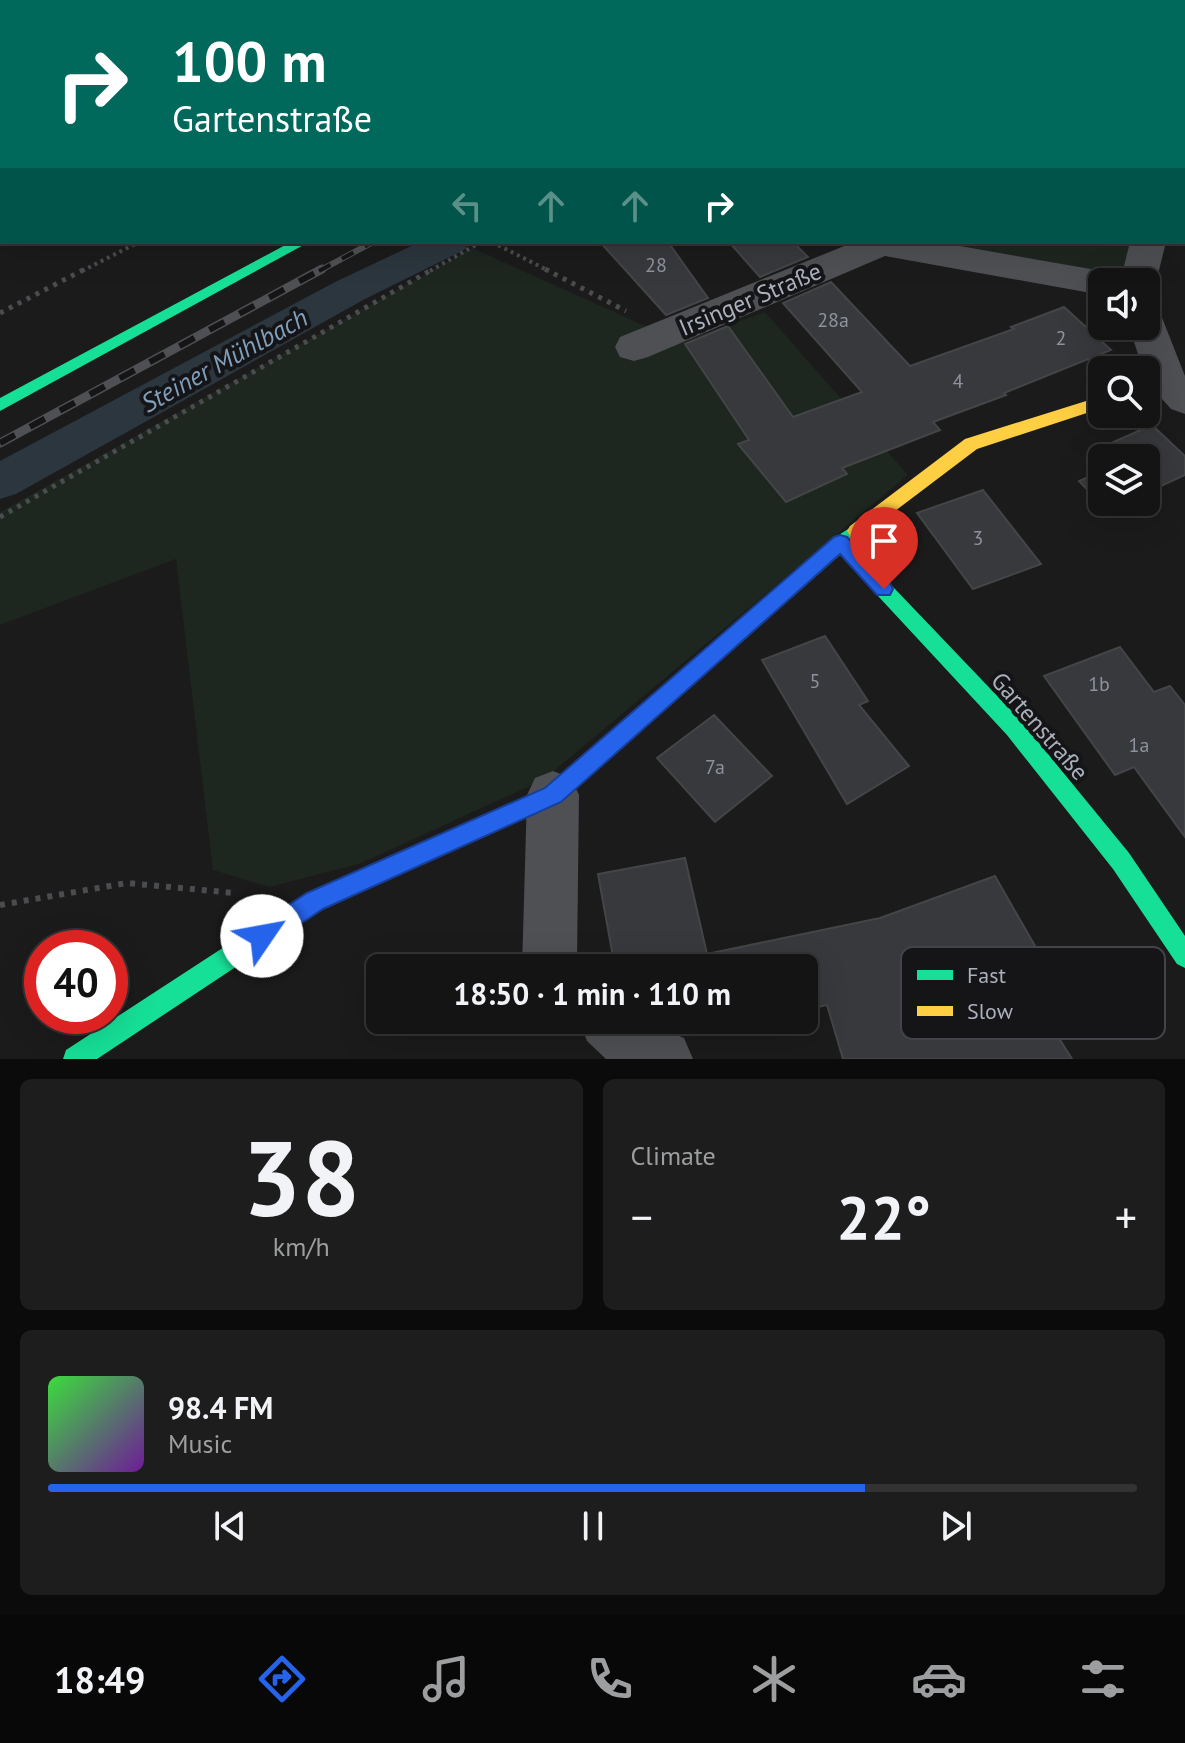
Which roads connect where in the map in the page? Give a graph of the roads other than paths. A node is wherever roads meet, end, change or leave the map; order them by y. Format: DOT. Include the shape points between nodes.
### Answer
graph roads {
  1 [pos="298,244"];
  2 [pos="1148,244"];
  3 [pos="1142,268"];
  4 [pos="1088,281"];
  5 [pos="1154,340"];
  6 [pos="634,347"];
  7 [pos="1171,389"];
  8 [pos="0,405"];
  9 [pos="1088,406"];
  10 [pos="840,543"];
  11 [pos="553,795"];
  12 [pos="549,954"];
  13 [pos="1185,956"];
  14 [pos="622,1034"];
  15 [pos="75,1059"];
  16 [pos="663,1059"];
  1 -- 8 [label="street"];
  2 -- 3 [label="street"];
  4 -- 6 [label="street, Irsinger Straße" via="882,244"];
  5 -- 7 [label="street"];
  9 -- 10 [label="street" via="971,444"];
  10 -- 11 [label="street"];
  10 -- 13 [label="street, Gartenstraße" via="1014,728 1121,861"];
  11 -- 12 [label="street"];
  11 -- 15 [label="street" via="315,901"];
  14 -- 16 [label="street" via="638,1049"];
}
